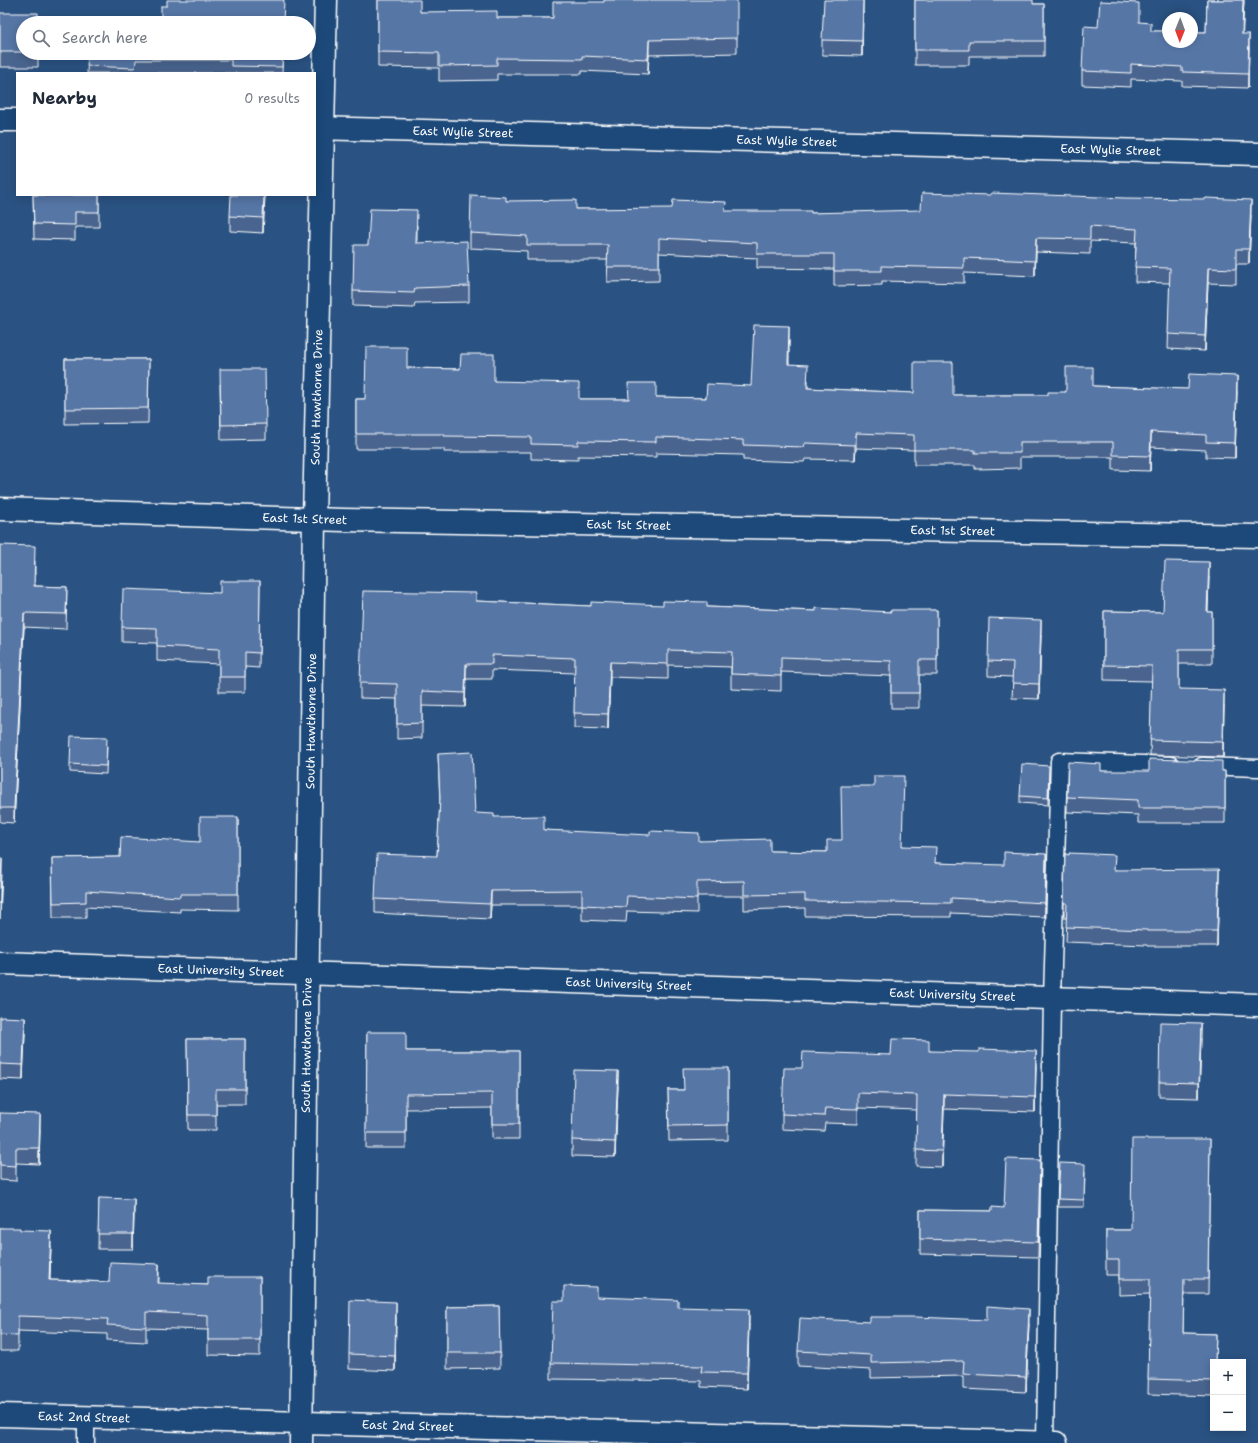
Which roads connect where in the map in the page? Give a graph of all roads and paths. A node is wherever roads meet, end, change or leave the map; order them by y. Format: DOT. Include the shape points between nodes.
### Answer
graph roads {
  1 [pos="326,0"];
  2 [pos="0,120"];
  3 [pos="16,120"];
  4 [pos="320,129"];
  5 [pos="1258,154"];
  6 [pos="0,509"];
  7 [pos="314,519"];
  8 [pos="1258,536"];
  9 [pos="1258,768"];
  10 [pos="0,962"];
  11 [pos="308,972"];
  12 [pos="1052,999"];
  13 [pos="1258,1005"];
  14 [pos="0,1416"];
  15 [pos="86,1418"];
  16 [pos="301,1433"];
  17 [pos="86,1443"];
  18 [pos="1045,1443"];
  19 [pos="1056,1443"];
  1 -- 4 [label="street, South Hawthorne Drive"];
  2 -- 3 [label="street"];
  4 -- 5 [label="street, East Wylie Street"];
  4 -- 7 [label="street, South Hawthorne Drive"];
  6 -- 7 [label="street, East 1st Street"];
  7 -- 8 [label="street, East 1st Street"];
  7 -- 11 [label="street, South Hawthorne Drive"];
  9 -- 12 [label="lane" via="1059,761"];
  10 -- 11 [label="street, East University Street"];
  11 -- 12 [label="street, East University Street"];
  11 -- 16 [label="street, South Hawthorne Drive"];
  12 -- 13 [label="street, East University Street"];
  12 -- 18 [label="lane"];
  14 -- 15 [label="street, East 2nd Street"];
  15 -- 16 [label="street, East 2nd Street"];
  15 -- 17 [label="lane"];
  16 -- 18 [label="street, East 2nd Street"];
  18 -- 19 [label="street, East 2nd Street"];
}
